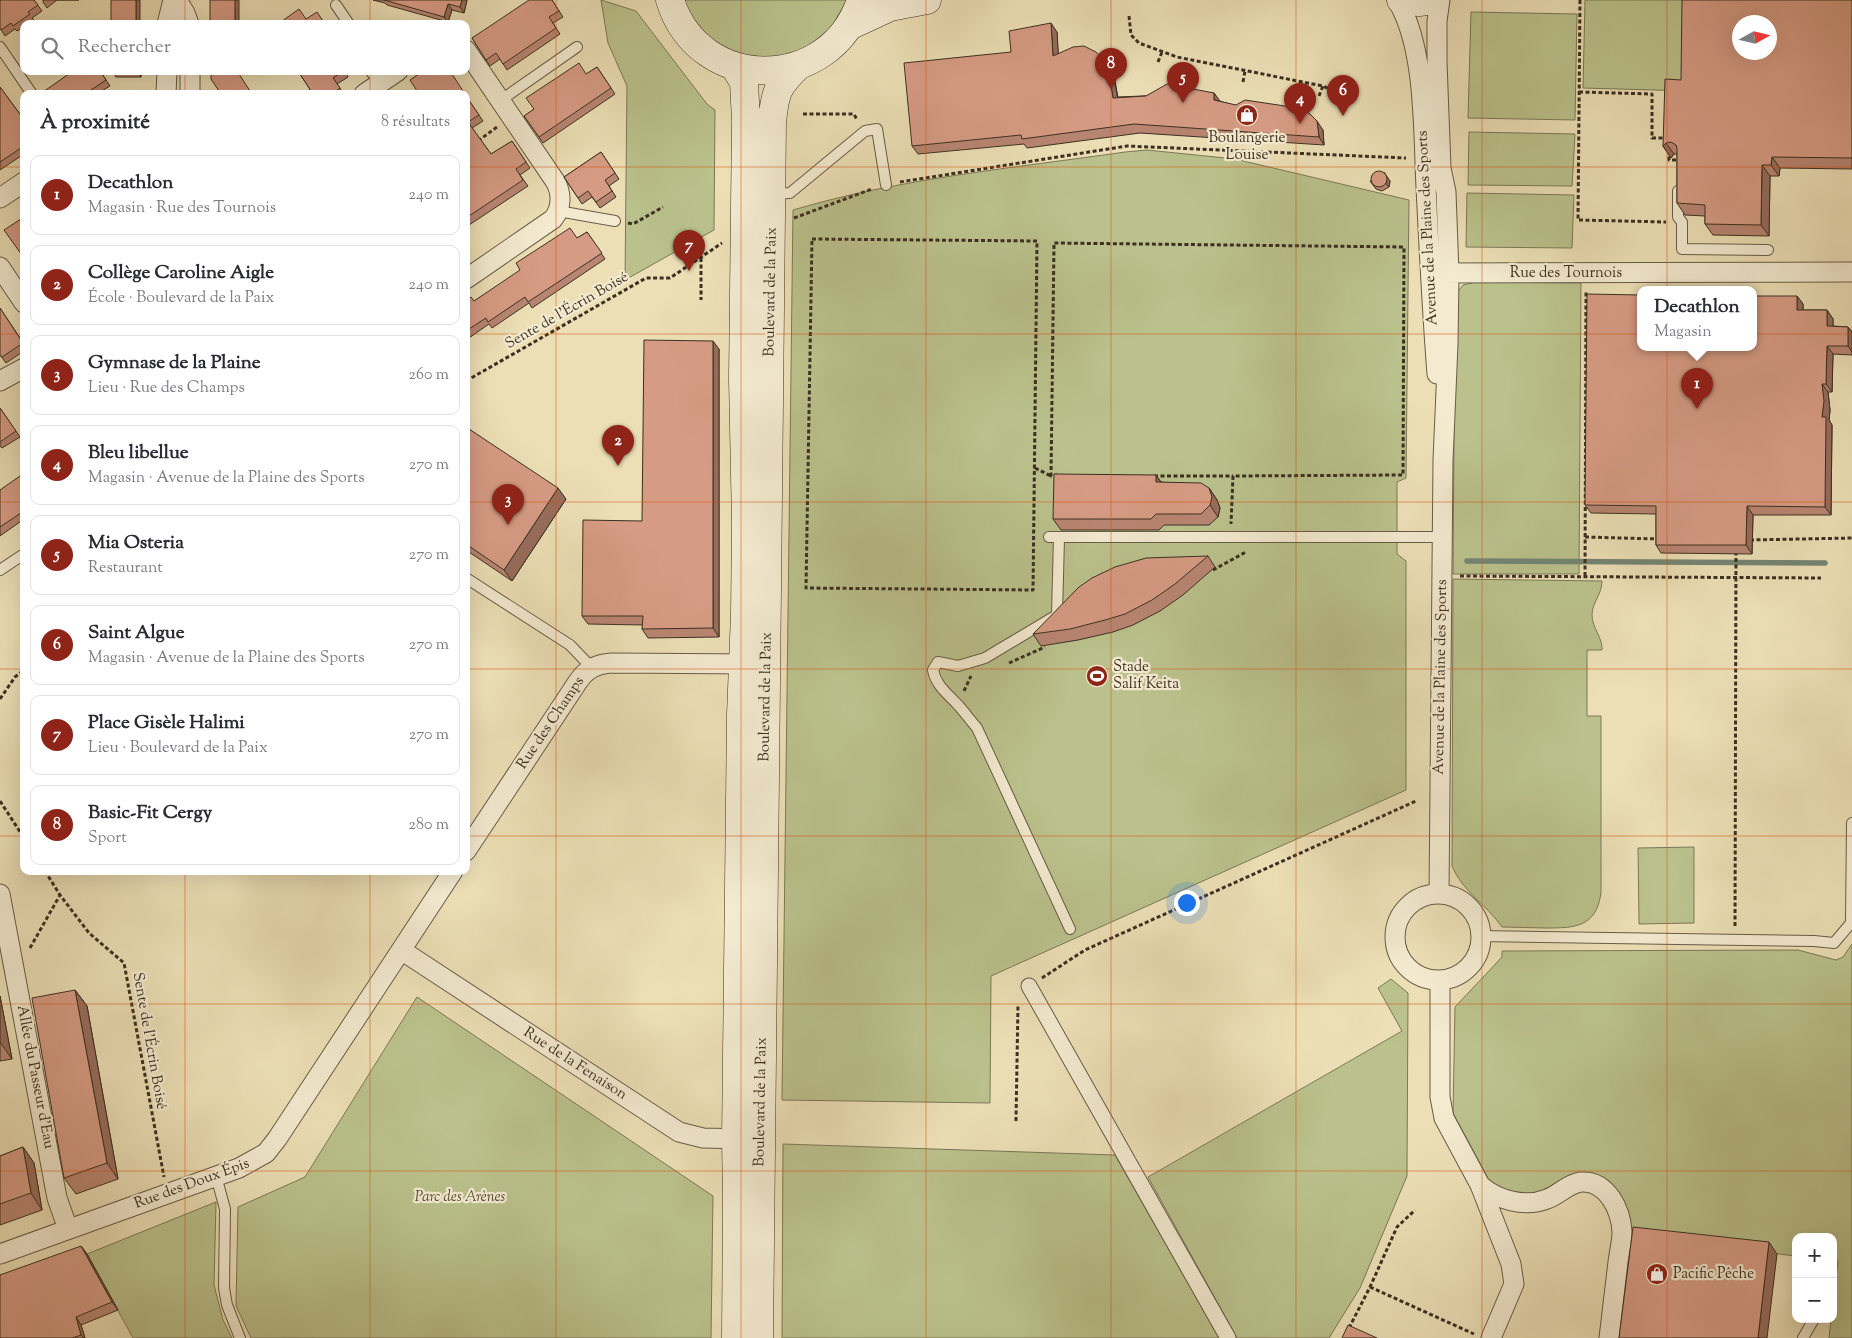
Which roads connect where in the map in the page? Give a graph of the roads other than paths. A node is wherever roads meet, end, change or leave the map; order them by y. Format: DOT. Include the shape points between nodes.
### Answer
graph roads {
  1 [pos="173,0"];
  2 [pos="177,0"];
  3 [pos="861,0"];
  4 [pos="928,0"];
  5 [pos="1399,0"];
  6 [pos="1435,0"];
  7 [pos="1440,0"];
  8 [pos="667,2"];
  9 [pos="336,5"];
  10 [pos="168,20"];
  11 [pos="188,20"];
  12 [pos="347,20"];
  13 [pos="849,26"];
  14 [pos="0,47"];
  15 [pos="577,47"];
  16 [pos="470,56"];
  17 [pos="799,65"];
  18 [pos="734,66"];
  19 [pos="167,75"];
  20 [pos="190,75"];
  21 [pos="389,75"];
  22 [pos="371,83"];
  23 [pos="29,90"];
  24 [pos="166,90"];
  25 [pos="190,90"];
  26 [pos="500,100"];
  27 [pos="1678,160"];
  28 [pos="20,185"];
  29 [pos="886,185"];
  30 [pos="772,194"];
  31 [pos="0,198"];
  32 [pos="558,211"];
  33 [pos="615,221"];
  34 [pos="1768,250"];
  35 [pos="1718,262"];
  36 [pos="0,267"];
  37 [pos="1852,272"];
  38 [pos="1430,273"];
  39 [pos="1450,273"];
  40 [pos="470,276"];
  41 [pos="20,297"];
  42 [pos="20,370"];
  43 [pos="0,381"];
  44 [pos="1443,460"];
  45 [pos="1443,537"];
  46 [pos="20,557"];
  47 [pos="0,570"];
  48 [pos="470,581"];
  49 [pos="754,664"];
  50 [pos="592,668"];
  51 [pos="1852,823"];
  52 [pos="470,845"];
  53 [pos="450,875"];
  54 [pos="0,894"];
  55 [pos="1439,894"];
  56 [pos="1070,930"];
  57 [pos="1481,936"];
  58 [pos="401,950"];
  59 [pos="1440,980"];
  60 [pos="1029,986"];
  61 [pos="748,1139"];
  62 [pos="216,1176"];
  63 [pos="1480,1185"];
  64 [pos="68,1229"];
  65 [pos="0,1254"];
  66 [pos="1812,1323"];
  67 [pos="1483,1336"];
  68 [pos="240,1338"];
  69 [pos="736,1338"];
  70 [pos="759,1338"];
  71 [pos="1228,1338"];
  72 [pos="1609,1338"];
  73 [pos="1803,1338"];
  1 -- 10 [label="street"];
  2 -- 11 [label="street"];
  3 -- 13 [label="main road"];
  4 -- 13 [label="main road" via="890,7"];
  5 -- 6 [label="main road"];
  5 -- 38 [label="street, Avenue de la Plaine des Sports" via="1410,26 1416,55"];
  7 -- 39 [label="street, Avenue de la Plaine des Sports" via="1437,62 1441,168 1446,192"];
  8 -- 18 [label="main road" via="696,43"];
  9 -- 12 [label="lane"];
  13 -- 17 [label="main road" via="831,47"];
  14 -- 23 [label="lane"];
  15 -- 26 [label="lane"];
  16 -- 26 [label="street"];
  17 -- 18 [label="main road" via="770,71"];
  17 -- 30 [label="main road, Boulevard de la Paix" via="781,83 774,99"];
  18 -- 49 [label="main road, Boulevard de la Paix" via="744,82 746,122 745,614"];
  19 -- 24 [label="street"];
  20 -- 25 [label="street"];
  21 -- 22 [label="street"];
  26 -- 32 [label="street" via="557,185"];
  27 -- 35 [label="lane" via="1678,217 1682,222 1682,249"];
  28 -- 31 [label="street"];
  29 -- 30 [label="lane" via="877,129 865,131 790,193"];
  30 -- 49 [label="main road, Boulevard de la Paix"];
  32 -- 33 [label="lane"];
  32 -- 40 [label="street" via="553,219"];
  34 -- 35 [label="lane"];
  35 -- 37 [label="street, Rue des Tournois"];
  35 -- 39 [label="street, Rue des Tournois"];
  36 -- 41 [label="street"];
  38 -- 39 [label="street, Rue des Tournois"];
  38 -- 44 [label="street, Avenue de la Plaine des Sports"];
  39 -- 44 [label="street, Avenue de la Plaine des Sports"];
  42 -- 43 [label="street"];
  44 -- 45 [label="street, Avenue de la Plaine des Sports"];
  45 -- 55 [label="street, Avenue de la Plaine des Sports"];
  45 -- 56 [label="lane" via="1054,537 1057,615 985,658 958,666 938,662 933,670 940,688 977,728"];
  46 -- 47 [label="lane"];
  48 -- 50 [label="lane" via="570,644"];
  49 -- 50 [label="street, Rue des Champs" via="612,663"];
  49 -- 61 [label="main road, Boulevard de la Paix"];
  50 -- 52 [label="street, Rue des Champs" via="581,676"];
  51 -- 57 [label="lane" via="1851,923 1834,943"];
  53 -- 58 [label="street"];
  54 -- 64 [label="street, Allée du Passeur d'Eau" via="57,1198"];
  55 -- 57 [label="street" via="1452,896 1472,911"];
  55 -- 59 [label="street" via="1424,896 1412,903 1399,920 1395,942 1404,964 1412,971 1430,980"];
  57 -- 59 [label="street" via="1474,961 1465,971 1453,978"];
  58 -- 61 [label="street, Rue de la Fenaison" via="679,1132 703,1138"];
  58 -- 62 [label="street, Rue des Doux Épis" via="271,1148 248,1164"];
  59 -- 63 [label="street" via="1441,1108"];
  60 -- 71 [label="street"];
  61 -- 69 [label="main road, Boulevard de la Paix" via="737,1197"];
  61 -- 70 [label="main road, Boulevard de la Paix"];
  62 -- 64 [label="street, Rue des Doux Épis"];
  62 -- 68 [label="lane" via="225,1210 226,1296 232,1322"];
  63 -- 67 [label="street" via="1511,1264 1514,1284"];
  63 -- 72 [label="street" via="1494,1195 1522,1203 1547,1200 1582,1182 1595,1184 1608,1194 1618,1212 1622,1233"];
  64 -- 65 [label="street, Rue des Doux Épis"];
  66 -- 73 [label="lane"];
}
